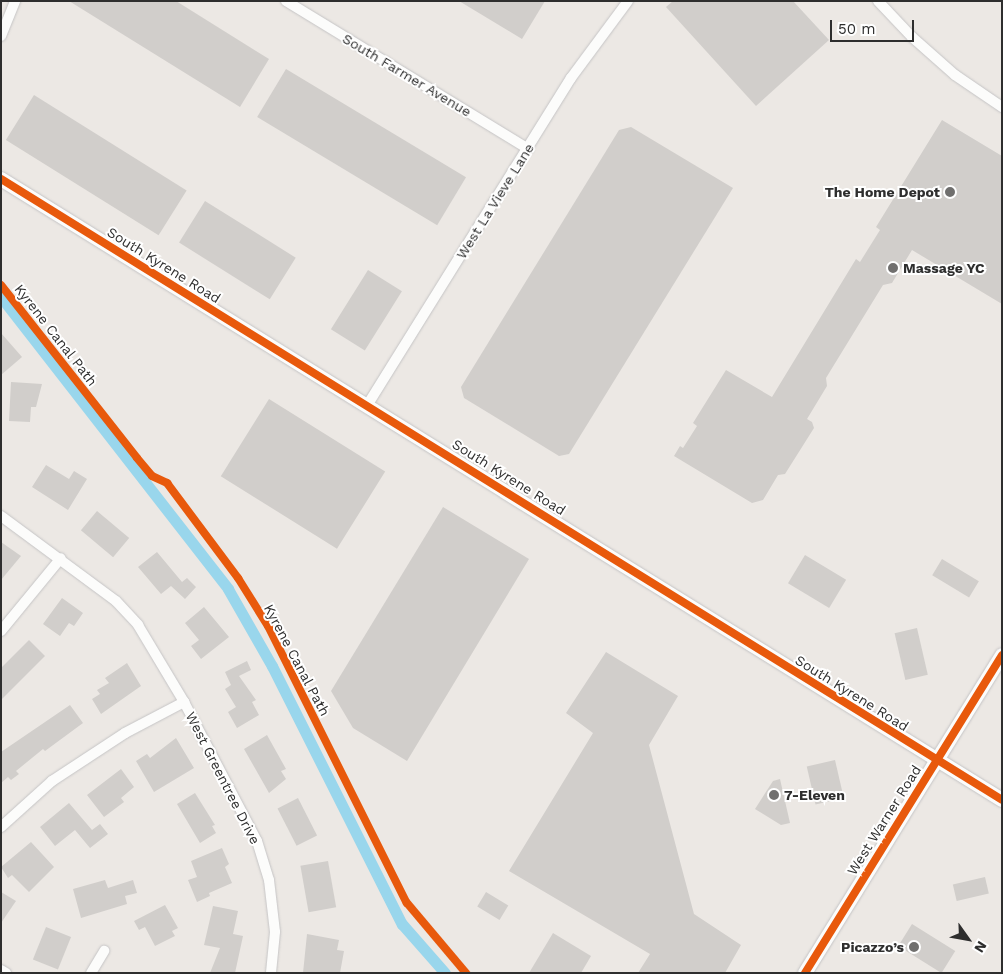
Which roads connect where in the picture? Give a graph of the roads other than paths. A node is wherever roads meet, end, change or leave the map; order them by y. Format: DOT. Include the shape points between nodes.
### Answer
graph roads {
  1 [pos="15,1"];
  2 [pos="286,1"];
  3 [pos="628,1"];
  4 [pos="878,1"];
  5 [pos="1,36"];
  6 [pos="1002,107"];
  7 [pos="528,149"];
  8 [pos="1,179"];
  9 [pos="368,404"];
  10 [pos="1,516"];
  11 [pos="61,558"];
  12 [pos="1,631"];
  13 [pos="1002,655"];
  14 [pos="184,702"];
  15 [pos="936,760"];
  16 [pos="1002,800"];
  17 [pos="1,827"];
  18 [pos="104,951"];
  19 [pos="1,970"];
  20 [pos="6,973"];
  21 [pos="90,973"];
  22 [pos="271,973"];
  23 [pos="805,973"];
  1 -- 5 [label="street"];
  2 -- 7 [label="street, South Farmer Avenue"];
  3 -- 7 [label="street, West La Vieve Lane" via="590,49"];
  4 -- 6 [label="street" via="957,77"];
  7 -- 9 [label="street, West La Vieve Lane"];
  8 -- 9 [label="main road, South Kyrene Road"];
  9 -- 15 [label="main road, South Kyrene Road"];
  10 -- 11 [label="street, West Greentree Drive"];
  11 -- 12 [label="street"];
  11 -- 14 [label="street, West Greentree Drive" via="116,602 138,625"];
  13 -- 15 [label="main road, West Warner Road"];
  14 -- 17 [label="street" via="126,733 52,782"];
  14 -- 22 [label="street, West Greentree Drive" via="257,841 269,880 275,932"];
  15 -- 16 [label="main road, South Kyrene Road"];
  15 -- 23 [label="main road, West Warner Road"];
  18 -- 21 [label="street"];
  19 -- 20 [label="street"];
}
